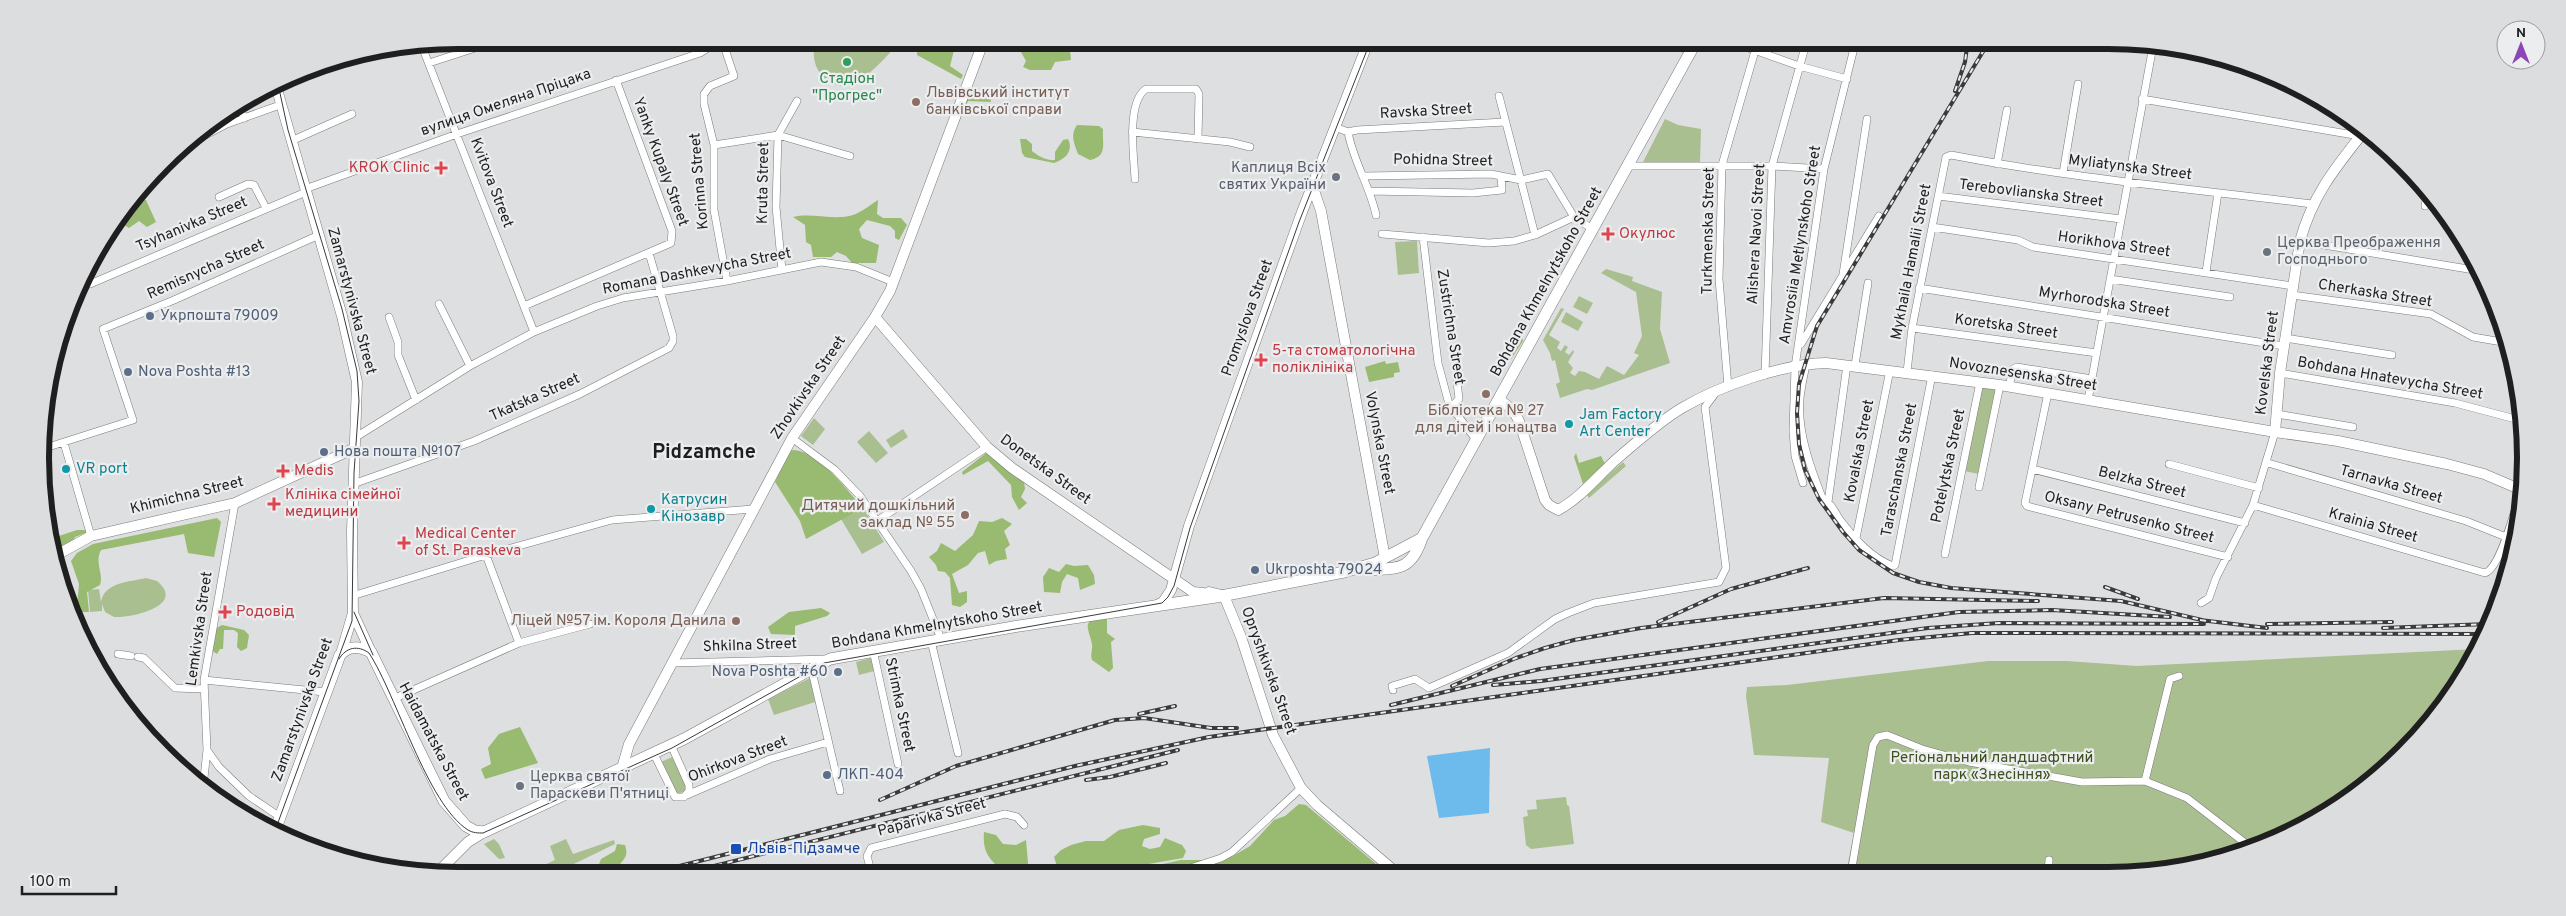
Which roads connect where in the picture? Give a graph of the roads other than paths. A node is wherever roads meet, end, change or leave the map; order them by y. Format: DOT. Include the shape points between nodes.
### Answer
graph roads {
  1 [pos="472,49"];
  2 [pos="706,49"];
  3 [pos="725,49"];
  4 [pos="981,49"];
  5 [pos="1365,49"];
  6 [pos="1687,49"];
  7 [pos="1749,49"];
  8 [pos="1804,49"];
  9 [pos="1854,49"];
  10 [pos="423,51"];
  11 [pos="1691,51"];
  12 [pos="1754,51"];
  13 [pos="2152,51"];
  14 [pos="428,63"];
  15 [pos="1799,66"];
  16 [pos="1847,79"];
  17 [pos="616,80"];
  18 [pos="2078,84"];
  19 [pos="278,91"];
  20 [pos="1499,96"];
  21 [pos="2142,99"];
  22 [pos="797,101"];
  23 [pos="280,104"];
  24 [pos="2007,110"];
  25 [pos="240,112"];
  26 [pos="352,114"];
  27 [pos="245,118"];
  28 [pos="1867,119"];
  29 [pos="1506,122"];
  30 [pos="1335,127"];
  31 [pos="2353,131"];
  32 [pos="1132,132"];
  33 [pos="1348,132"];
  34 [pos="208,134"];
  35 [pos="457,134"];
  36 [pos="778,135"];
  37 [pos="2360,136"];
  38 [pos="1198,139"];
  39 [pos="290,140"];
  40 [pos="714,145"];
  41 [pos="1250,147"];
  42 [pos="850,156"];
  43 [pos="1946,158"];
  44 [pos="1997,164"];
  45 [pos="1722,165"];
  46 [pos="1629,166"];
  47 [pos="1772,166"];
  48 [pos="1824,169"];
  49 [pos="2064,174"];
  50 [pos="1364,176"];
  51 [pos="1501,176"];
  52 [pos="1135,179"];
  53 [pos="1521,180"];
  54 [pos="2128,182"];
  55 [pos="1312,186"];
  56 [pos="305,190"];
  57 [pos="1369,191"];
  58 [pos="2218,193"];
  59 [pos="1938,196"];
  60 [pos="219,197"];
  61 [pos="2426,200"];
  62 [pos="2312,204"];
  63 [pos="2425,206"];
  64 [pos="266,208"];
  65 [pos="1376,215"];
  66 [pos="1879,216"];
  67 [pos="1574,217"];
  68 [pos="2121,219"];
  69 [pos="1932,228"];
  70 [pos="1594,230"];
  71 [pos="1382,234"];
  72 [pos="319,235"];
  73 [pos="1535,235"];
  74 [pos="1423,237"];
  75 [pos="2300,241"];
  76 [pos="649,253"];
  77 [pos="2114,258"];
  78 [pos="2471,269"];
  79 [pos="782,270"];
  80 [pos="2206,272"];
  81 [pos="1843,274"];
  82 [pos="2110,279"];
  83 [pos="727,281"];
  84 [pos="893,282"];
  85 [pos="1868,283"];
  86 [pos="90,284"];
  87 [pos="1919,288"];
  88 [pos="2293,290"];
  89 [pos="660,292"];
  90 [pos="2230,297"];
  91 [pos="439,304"];
  92 [pos="524,306"];
  93 [pos="389,317"];
  94 [pos="875,317"];
  95 [pos="2104,317"];
  96 [pos="1912,328"];
  97 [pos="534,332"];
  98 [pos="2285,342"];
  99 [pos="2500,342"];
  100 [pos="1799,348"];
  101 [pos="2097,353"];
  102 [pos="2392,355"];
  103 [pos="1806,364"];
  104 [pos="1851,365"];
  105 [pos="470,366"];
  106 [pos="1795,367"];
  107 [pos="1890,370"];
  108 [pos="1908,372"];
  109 [pos="2280,373"];
  110 [pos="1766,375"];
  111 [pos="1932,375"];
  112 [pos="2092,379"];
  113 [pos="1457,382"];
  114 [pos="1980,382"];
  115 [pos="2005,386"];
  116 [pos="1728,387"];
  117 [pos="1716,393"];
  118 [pos="2048,393"];
  119 [pos="416,400"];
  120 [pos="1500,400"];
  121 [pos="2088,400"];
  122 [pos="1452,407"];
  123 [pos="1681,408"];
  124 [pos="1705,414"];
  125 [pos="2277,414"];
  126 [pos="2515,418"];
  127 [pos="2354,427"];
  128 [pos="2274,432"];
  129 [pos="792,438"];
  130 [pos="1477,441"];
  131 [pos="355,442"];
  132 [pos="64,443"];
  133 [pos="49,447"];
  134 [pos="987,447"];
  135 [pos="2268,463"];
  136 [pos="2169,464"];
  137 [pos="2032,469"];
  138 [pos="1803,483"];
  139 [pos="353,484"];
  140 [pos="1978,487"];
  141 [pos="2516,487"];
  142 [pos="2259,488"];
  143 [pos="1828,502"];
  144 [pos="235,503"];
  145 [pos="2253,505"];
  146 [pos="752,509"];
  147 [pos="2513,516"];
  148 [pos="877,521"];
  149 [pos="2245,523"];
  150 [pos="91,536"];
  151 [pos="2506,537"];
  152 [pos="1422,538"];
  153 [pos="1856,538"];
  154 [pos="2503,546"];
  155 [pos="1403,548"];
  156 [pos="2507,548"];
  157 [pos="60,553"];
  158 [pos="1945,554"];
  159 [pos="486,555"];
  160 [pos="1416,556"];
  161 [pos="2228,557"];
  162 [pos="1385,558"];
  163 [pos="1392,569"];
  164 [pos="1344,572"];
  165 [pos="1174,579"];
  166 [pos="1293,582"];
  167 [pos="1206,593"];
  168 [pos="352,596"];
  169 [pos="1223,596"];
  170 [pos="1160,603"];
  171 [pos="2201,603"];
  172 [pos="353,613"];
  173 [pos="590,624"];
  174 [pos="936,640"];
  175 [pos="518,643"];
  176 [pos="873,650"];
  177 [pos="371,652"];
  178 [pos="118,654"];
  179 [pos="340,654"];
  180 [pos="830,658"];
  181 [pos="671,663"];
  182 [pos="811,667"];
  183 [pos="2179,676"];
  184 [pos="204,680"];
  185 [pos="204,689"];
  186 [pos="1393,690"];
  187 [pos="325,692"];
  188 [pos="393,699"];
  189 [pos="828,742"];
  190 [pos="671,745"];
  191 [pos="207,750"];
  192 [pos="958,753"];
  193 [pos="654,754"];
  194 [pos="898,764"];
  195 [pos="622,768"];
  196 [pos="204,779"];
  197 [pos="2145,781"];
  198 [pos="1302,788"];
  199 [pos="840,791"];
  200 [pos="687,794"];
  201 [pos="278,822"];
  202 [pos="1024,825"];
  203 [pos="484,832"];
  204 [pos="2246,844"];
  205 [pos="2049,860"];
  206 [pos="444,866"];
  207 [pos="870,867"];
  208 [pos="1193,867"];
  209 [pos="1390,867"];
  210 [pos="1852,867"];
  211 [pos="2048,867"];
  1 -- 14 [label="street"];
  2 -- 17 [label="street, вулиця Омеляна Пріцака"];
  3 -- 40 [label="street, Korinna Street" via="734,76 710,86 704,94"];
  4 -- 84 [label="street, Zhovkivska Street"];
  5 -- 30 [label="street, Promyslova Street"];
  6 -- 11 [label="street"];
  7 -- 12 [label="street"];
  8 -- 15 [label="street, Alishera Navoi Street"];
  9 -- 16 [label="street, Amvrosiia Metlynskoho Street"];
  10 -- 14 [label="street, Kvitova Street"];
  11 -- 46 [label="main road, Bohdana Khmelnytskoho Street"];
  12 -- 15 [label="street"];
  12 -- 45 [label="street, Turkmenska Street"];
  13 -- 21 [label="street"];
  14 -- 35 [label="street, Kvitova Street"];
  15 -- 16 [label="street"];
  15 -- 47 [label="street, Alishera Navoi Street"];
  16 -- 48 [label="street, Amvrosiia Metlynskoho Street"];
  17 -- 35 [label="street, вулиця Омеляна Пріцака"];
  17 -- 76 [label="street, Yanky Kupaly Street" via="672,231 671,243"];
  18 -- 49 [label="street"];
  19 -- 23 [label="street, Zamarstynivska Street"];
  20 -- 29 [label="street"];
  21 -- 31 [label="street"];
  21 -- 54 [label="street"];
  22 -- 36 [label="street, Kruta Street"];
  23 -- 27 [label="street"];
  23 -- 39 [label="street, Zamarstynivska Street"];
  24 -- 44 [label="street"];
  25 -- 27 [label="street"];
  26 -- 39 [label="street"];
  27 -- 34 [label="street"];
  28 -- 81 [label="street"];
  29 -- 33 [label="street, Ravska Street"];
  29 -- 53 [label="street"];
  30 -- 33 [label="street"];
  30 -- 55 [label="street, Promyslova Street"];
  32 -- 38 [label="street"];
  32 -- 38 [label="street" via="1140,92 1146,89 1190,88 1199,94"];
  32 -- 52 [label="street"];
  33 -- 50 [label="street" via="1351,151"];
  35 -- 56 [label="street, вулиця Омеляна Пріцака"];
  35 -- 92 [label="street, Kvitova Street"];
  36 -- 40 [label="street"];
  36 -- 42 [label="street"];
  36 -- 79 [label="street, Kruta Street" via="776,207"];
  37 -- 62 [label="street, Kovelska Street"];
  38 -- 41 [label="street"];
  39 -- 56 [label="street, Zamarstynivska Street"];
  40 -- 83 [label="street, Korinna Street" via="714,210"];
  43 -- 44 [label="street, Myliatynska Street" via="1951,155"];
  43 -- 59 [label="street, Mykhaila Hamalii Street"];
  44 -- 49 [label="street, Myliatynska Street"];
  45 -- 46 [label="street"];
  45 -- 47 [label="street"];
  45 -- 116 [label="street, Turkmenska Street" via="1719,279"];
  46 -- 70 [label="main road, Bohdana Khmelnytskoho Street"];
  47 -- 48 [label="street"];
  47 -- 110 [label="street, Alishera Navoi Street"];
  48 -- 100 [label="street, Amvrosiia Metlynskoho Street"];
  49 -- 54 [label="street, Myliatynska Street"];
  50 -- 51 [label="street, Pohidna Street" via="1429,173"];
  50 -- 57 [label="street"];
  51 -- 53 [label="street, Pohidna Street"];
  51 -- 57 [label="street" via="1502,190 1473,193"];
  53 -- 67 [label="street" via="1548,174"];
  53 -- 73 [label="street"];
  54 -- 58 [label="street, Myliatynska Street"];
  54 -- 68 [label="street"];
  55 -- 162 [label="street, Volynska Street" via="1320,212"];
  55 -- 165 [label="street, Promyslova Street" via="1189,526"];
  56 -- 64 [label="street, Tsyhanivka Street"];
  56 -- 72 [label="street, Zamarstynivska Street"];
  57 -- 65 [label="street"];
  58 -- 62 [label="street, Myliatynska Street"];
  58 -- 80 [label="street"];
  59 -- 68 [label="street, Terebovlianska Street"];
  59 -- 69 [label="street, Mykhaila Hamalii Street"];
  60 -- 64 [label="street" via="254,184"];
  61 -- 63 [label="street"];
  62 -- 75 [label="street, Kovelska Street"];
  64 -- 86 [label="street, Tsyhanivka Street"];
  66 -- 81 [label="street"];
  67 -- 70 [label="street"];
  67 -- 73 [label="street"];
  68 -- 77 [label="street"];
  69 -- 77 [label="street, Horikhova Street"];
  69 -- 87 [label="street, Mykhaila Hamalii Street"];
  70 -- 120 [label="main road, Bohdana Khmelnytskoho Street"];
  71 -- 74 [label="street"];
  72 -- 131 [label="street, Zamarstynivska Street" via="354,362 358,393"];
  72 -- 132 [label="street, Remisnycha Street" via="103,329 133,420"];
  73 -- 74 [label="street" via="1489,243"];
  74 -- 122 [label="street, Zustrichna Street" via="1438,363 1448,404"];
  75 -- 78 [label="street"];
  75 -- 88 [label="street, Kovelska Street"];
  76 -- 89 [label="street, Tkatska Street"];
  76 -- 92 [label="street, Yanky Kupaly Street"];
  77 -- 80 [label="street, Horikhova Street"];
  77 -- 82 [label="street"];
  79 -- 83 [label="street, Romana Dashkevycha Street"];
  79 -- 84 [label="street, Romana Dashkevycha Street" via="821,262 838,263"];
  80 -- 88 [label="street, Horikhova Street"];
  81 -- 100 [label="street"];
  82 -- 90 [label="street"];
  82 -- 95 [label="street"];
  83 -- 89 [label="street, Romana Dashkevycha Street"];
  84 -- 94 [label="street, Zhovkivska Street"];
  85 -- 104 [label="street"];
  87 -- 95 [label="street, Myrhorodska Street"];
  87 -- 96 [label="street, Mykhaila Hamalii Street"];
  88 -- 98 [label="street, Kovelska Street"];
  88 -- 99 [label="street, Cherkaska Street" via="2431,314 2473,337"];
  89 -- 97 [label="street, Romana Dashkevycha Street" via="623,298"];
  89 -- 139 [label="street, Tkatska Street" via="673,336 669,348 580,394 474,440"];
  91 -- 105 [label="street"];
  92 -- 97 [label="street, Kvitova Street"];
  93 -- 119 [label="street" via="398,342 398,355"];
  94 -- 129 [label="street, Zhovkivska Street"];
  94 -- 134 [label="street, Donetska Street"];
  95 -- 98 [label="street, Myrhorodska Street"];
  95 -- 101 [label="street"];
  96 -- 101 [label="street, Koretska Street"];
  96 -- 108 [label="street, Mykhaila Hamalii Street"];
  97 -- 105 [label="street, Romana Dashkevycha Street"];
  98 -- 102 [label="street, Myrhorodska Street"];
  98 -- 109 [label="street, Kovelska Street"];
  100 -- 106 [label="street, Amvrosiia Metlynskoho Street"];
  101 -- 112 [label="street"];
  103 -- 104 [label="street, Novoznesenska Street"];
  103 -- 106 [label="street, Novoznesenska Street"];
  103 -- 143 [label="street" via="1800,400 1802,427 1809,464 1823,500"];
  104 -- 107 [label="street, Novoznesenska Street"];
  104 -- 143 [label="street"];
  105 -- 119 [label="street, Romana Dashkevycha Street"];
  106 -- 110 [label="street, Novoznesenska Street"];
  106 -- 138 [label="street, Amvrosiia Metlynskoho Street" via="1793,431 1795,456"];
  107 -- 108 [label="street, Novoznesenska Street"];
  107 -- 153 [label="street, Kovalska Street"];
  108 -- 111 [label="street, Novoznesenska Street"];
  109 -- 125 [label="street, Kovelska Street"];
  109 -- 126 [label="street, Bohdana Hnatevycha Street" via="2455,403"];
  110 -- 116 [label="street, Novoznesenska Street"];
  111 -- 114 [label="street, Novoznesenska Street"];
  111 -- 153 [label="street, Taraschanska Street" via="1895,565 1890,566 1872,554"];
  112 -- 115 [label="street" via="2017,367"];
  112 -- 121 [label="street"];
  113 -- 122 [label="street" via="1459,400"];
  114 -- 115 [label="street, Novoznesenska Street"];
  114 -- 158 [label="street, Potelytska Street"];
  115 -- 118 [label="street, Novoznesenska Street"];
  115 -- 140 [label="street"];
  116 -- 117 [label="street, Novoznesenska Street"];
  117 -- 123 [label="street, Novoznesenska Street"];
  117 -- 124 [label="street" via="1707,402"];
  118 -- 121 [label="street, Novoznesenska Street"];
  118 -- 137 [label="street"];
  119 -- 131 [label="street, Romana Dashkevycha Street"];
  120 -- 123 [label="street, Novoznesenska Street" via="1513,410 1519,421 1545,500 1558,510"];
  120 -- 130 [label="main road, Bohdana Khmelnytskoho Street"];
  121 -- 128 [label="street, Novoznesenska Street"];
  122 -- 130 [label="street, Zustrichna Street"];
  123 -- 124 [label="street" via="1696,406"];
  124 -- 186 [label="street" via="1726,568 1719,582 1594,603 1555,619 1524,643 1489,662 1430,688 1414,679 1392,686"];
  125 -- 127 [label="street"];
  125 -- 128 [label="street, Kovelska Street"];
  128 -- 135 [label="street, Kovelska Street"];
  128 -- 141 [label="street, Novoznesenska Street" via="2403,453 2484,474"];
  129 -- 146 [label="street, Zhovkivska Street"];
  129 -- 148 [label="street" via="854,488"];
  130 -- 152 [label="main road, Bohdana Khmelnytskoho Street"];
  131 -- 139 [label="street, Zamarstynivska Street"];
  131 -- 144 [label="street, Khimichna Street"];
  132 -- 133 [label="street"];
  132 -- 150 [label="street"];
  134 -- 148 [label="street"];
  134 -- 165 [label="street, Donetska Street" via="1012,468"];
  135 -- 142 [label="street, Kovelska Street"];
  135 -- 151 [label="street, Tarnavka Street" via="2466,521"];
  136 -- 142 [label="street"];
  137 -- 149 [label="street, Belzka Street"];
  137 -- 161 [label="street, Oksany Petrusenko Street" via="2027,506"];
  139 -- 168 [label="street, Zamarstynivska Street"];
  142 -- 145 [label="street, Kovelska Street"];
  143 -- 153 [label="street"];
  144 -- 150 [label="street, Khimichna Street"];
  144 -- 184 [label="street, Lemkivska Street"];
  145 -- 149 [label="street, Kovelska Street"];
  145 -- 154 [label="street, Krainia Street" via="2485,572 2491,569"];
  146 -- 159 [label="street" via="612,520"];
  146 -- 181 [label="street, Zhovkivska Street"];
  147 -- 151 [label="street"];
  148 -- 174 [label="street" via="921,589"];
  149 -- 161 [label="street, Kovelska Street"];
  150 -- 157 [label="street, Khimichna Street"];
  151 -- 154 [label="street"];
  152 -- 155 [label="main road, Bohdana Khmelnytskoho Street"];
  152 -- 160 [label="main road, Bohdana Khmelnytskoho Street"];
  154 -- 156 [label="street"];
  155 -- 160 [label="main road" via="1414,548"];
  155 -- 162 [label="main road, Bohdana Khmelnytskoho Street"];
  159 -- 168 [label="street"];
  159 -- 175 [label="street"];
  160 -- 163 [label="main road, Bohdana Khmelnytskoho Street" via="1404,566"];
  161 -- 171 [label="street, Kovelska Street" via="2209,598"];
  162 -- 163 [label="main road"];
  162 -- 164 [label="main road, Bohdana Khmelnytskoho Street"];
  163 -- 164 [label="main road, Bohdana Khmelnytskoho Street"];
  164 -- 166 [label="main road, Bohdana Khmelnytskoho Street"];
  165 -- 167 [label="street, Donetska Street" via="1195,594"];
  165 -- 170 [label="street, Promyslova Street" via="1170,593"];
  166 -- 167 [label="main road" via="1267,580"];
  166 -- 169 [label="main road, Bohdana Khmelnytskoho Street"];
  167 -- 169 [label="street, Opryshkivska Street"];
  167 -- 170 [label="main road"];
  168 -- 172 [label="street, Zamarstynivska Street"];
  169 -- 170 [label="main road, Bohdana Khmelnytskoho Street"];
  169 -- 198 [label="street, Opryshkivska Street" via="1241,637 1273,735"];
  170 -- 174 [label="main road, Bohdana Khmelnytskoho Street"];
  172 -- 177 [label="street, Haidamatska Street"];
  172 -- 179 [label="street, Zamarstynivska Street"];
  173 -- 175 [label="street"];
  174 -- 176 [label="main road, Bohdana Khmelnytskoho Street"];
  174 -- 192 [label="street"];
  175 -- 188 [label="street"];
  176 -- 180 [label="main road, Bohdana Khmelnytskoho Street"];
  176 -- 194 [label="street, Strimka Street"];
  177 -- 179 [label="main road" via="351,647"];
  177 -- 188 [label="main road, Haidamatska Street"];
  178 -- 185 [label="street" via="144,658 175,688"];
  179 -- 187 [label="main road, Zamarstynivska Street"];
  180 -- 181 [label="street, Shkilna Street"];
  180 -- 182 [label="main road, Bohdana Khmelnytskoho Street"];
  181 -- 195 [label="street, Zhovkivska Street" via="628,744"];
  182 -- 189 [label="street"];
  182 -- 190 [label="main road, Bohdana Khmelnytskoho Street"];
  183 -- 197 [label="street" via="2170,679"];
  184 -- 185 [label="street, Lemkivska Street"];
  184 -- 187 [label="street"];
  185 -- 191 [label="street, Lemkivska Street"];
  187 -- 201 [label="main road, Zamarstynivska Street"];
  188 -- 203 [label="main road, Haidamatska Street" via="444,801 466,826"];
  189 -- 199 [label="street"];
  189 -- 200 [label="street, Ohirkova Street" via="770,759"];
  190 -- 193 [label="main road, Bohdana Khmelnytskoho Street"];
  190 -- 200 [label="street" via="689,785"];
  191 -- 196 [label="street, Lemkivska Street"];
  191 -- 201 [label="street" via="219,767"];
  193 -- 195 [label="main road, Bohdana Khmelnytskoho Street"];
  193 -- 200 [label="street" via="674,797"];
  195 -- 203 [label="main road, Bohdana Khmelnytskoho Street"];
  197 -- 204 [label="street" via="2187,798"];
  197 -- 210 [label="street" via="2082,782 1969,762 1887,735 1878,737 1873,745"];
  198 -- 208 [label="street" via="1232,852"];
  198 -- 209 [label="street, Opryshkivska Street" via="1317,805"];
  202 -- 207 [label="street, Paparivka Street" via="1017,817 1004,814 871,848 867,856"];
  203 -- 206 [label="street, Bohdana Khmelnytskoho Street" via="468,842"];
  205 -- 211 [label="street"];
}
